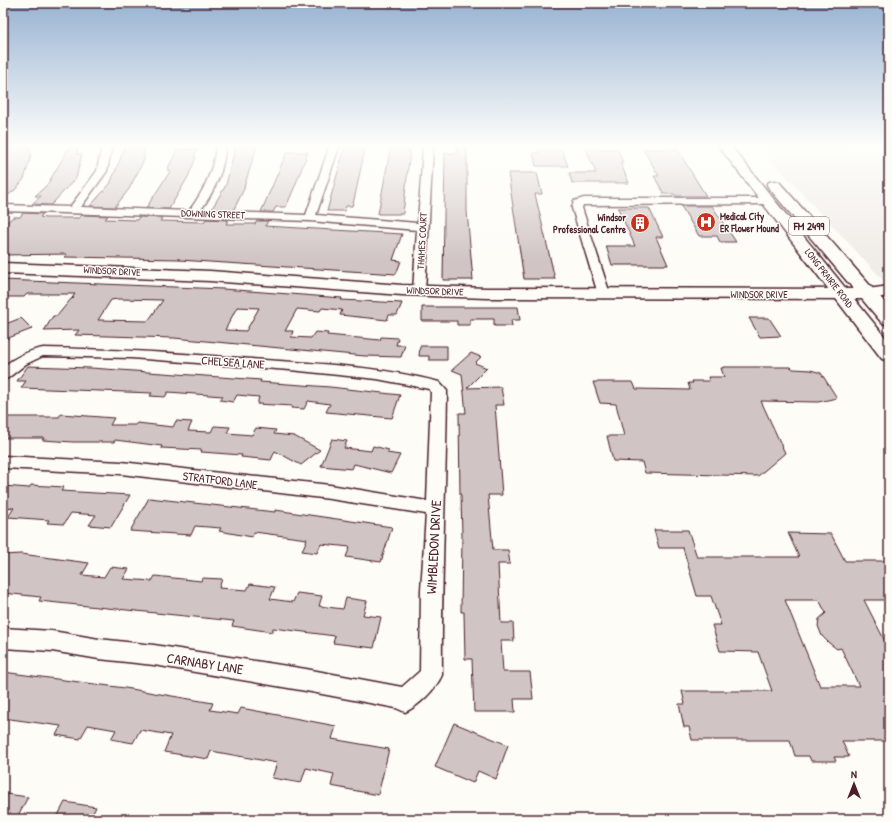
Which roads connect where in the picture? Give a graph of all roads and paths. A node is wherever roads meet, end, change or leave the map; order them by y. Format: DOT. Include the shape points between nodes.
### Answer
graph roads {
  1 [pos="93,183"];
  2 [pos="211,183"];
  3 [pos="322,183"];
  4 [pos="426,183"];
  5 [pos="754,183"];
  6 [pos="773,183"];
  7 [pos="769,202"];
  8 [pos="3,208"];
  9 [pos="74,209"];
  10 [pos="193,213"];
  11 [pos="310,218"];
  12 [pos="423,227"];
  13 [pos="3,268"];
  14 [pos="419,291"];
  15 [pos="889,291"];
  16 [pos="604,294"];
  17 [pos="841,294"];
  18 [pos="868,294"];
  19 [pos="889,298"];
  20 [pos="889,319"];
  21 [pos="889,355"];
  22 [pos="3,375"];
  23 [pos="434,385"];
  24 [pos="3,462"];
  25 [pos="436,509"];
  26 [pos="3,638"];
  27 [pos="406,701"];
  1 -- 9 [label="street"];
  2 -- 10 [label="street"];
  3 -- 11 [label="street"];
  4 -- 12 [label="street, THAMES COURT"];
  5 -- 7 [label="main road, LONG PRAIRIE ROAD / FM 2499"];
  6 -- 18 [label="main road, LONG PRAIRIE ROAD / FM 2499"];
  7 -- 16 [label="street" via="578,203 577,208"];
  7 -- 17 [label="main road, LONG PRAIRIE ROAD / FM 2499"];
  8 -- 9 [label="street, DOWNING STREET"];
  9 -- 10 [label="street, DOWNING STREET"];
  10 -- 11 [label="street, DOWNING STREET"];
  11 -- 12 [label="street, DOWNING STREET"];
  12 -- 14 [label="street, THAMES COURT"];
  13 -- 14 [label="street, WINDSOR DRIVE" via="217,276"];
  14 -- 16 [label="street, WINDSOR DRIVE"];
  15 -- 18 [label="street"];
  16 -- 17 [label="street, WINDSOR DRIVE"];
  17 -- 18 [label="street, WINDSOR DRIVE"];
  17 -- 21 [label="main road, LONG PRAIRIE ROAD / FM 2499"];
  18 -- 19 [label="street"];
  18 -- 20 [label="main road, LONG PRAIRIE ROAD / FM 2499"];
  22 -- 23 [label="street, CHELSEA LANE" via="31,354 43,352 131,354 377,374"];
  23 -- 25 [label="street, WIMBLEDON DRIVE" via="439,391"];
  24 -- 25 [label="street, STRATFORD LANE" via="121,468 330,492"];
  25 -- 27 [label="street, WIMBLEDON DRIVE" via="431,590 431,675"];
  26 -- 27 [label="street, CARNABY LANE" via="52,641 154,654 306,680"];
}
